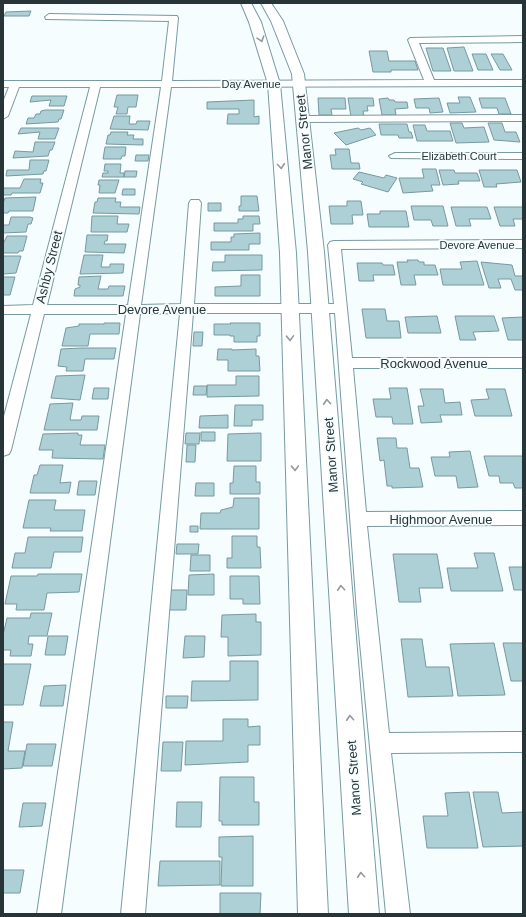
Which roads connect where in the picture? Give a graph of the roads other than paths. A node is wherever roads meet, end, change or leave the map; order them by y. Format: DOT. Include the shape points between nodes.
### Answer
graph roads {
  1 [pos="246,3"];
  2 [pos="266,3"];
  3 [pos="49,18"];
  4 [pos="523,40"];
  5 [pos="430,83"];
  6 [pos="520,83"];
  7 [pos="3,84"];
  8 [pos="15,84"];
  9 [pos="96,84"];
  10 [pos="167,84"];
  11 [pos="274,84"];
  12 [pos="299,84"];
  13 [pos="523,96"];
  14 [pos="3,116"];
  15 [pos="523,118"];
  16 [pos="303,119"];
  17 [pos="395,156"];
  18 [pos="523,156"];
  19 [pos="195,203"];
  20 [pos="523,244"];
  21 [pos="289,308"];
  22 [pos="320,308"];
  23 [pos="341,308"];
  24 [pos="134,309"];
  25 [pos="187,309"];
  26 [pos="3,310"];
  27 [pos="38,310"];
  28 [pos="345,363"];
  29 [pos="523,363"];
  30 [pos="3,450"];
  31 [pos="523,518"];
  32 [pos="358,519"];
  33 [pos="523,742"];
  34 [pos="380,743"];
  35 [pos="49,914"];
  36 [pos="133,914"];
  37 [pos="313,914"];
  38 [pos="364,914"];
  39 [pos="398,914"];
  1 -- 11 [label="main road, Manor Street, one-way" via="255,22"];
  2 -- 12 [label="main road, Manor Street" via="277,21 298,74"];
  3 -- 10 [label="street" via="174,18"];
  4 -- 5 [label="street" via="413,40"];
  5 -- 6 [label="street, Day Avenue"];
  5 -- 12 [label="street, Day Avenue"];
  6 -- 13 [label="street"];
  7 -- 8 [label="street, Day Avenue"];
  8 -- 9 [label="street, Day Avenue"];
  8 -- 14 [label="street"];
  9 -- 10 [label="street, Day Avenue"];
  9 -- 27 [label="street, Ashby Street"];
  10 -- 11 [label="street, Day Avenue"];
  10 -- 24 [label="street"];
  11 -- 12 [label="street, Day Avenue"];
  11 -- 21 [label="main road, Manor Street, one-way" via="288,253"];
  12 -- 16 [label="main road, Manor Street"];
  15 -- 16 [label="street"];
  16 -- 22 [label="main road, Manor Street"];
  17 -- 18 [label="street, Elizabeth Court"];
  19 -- 25 [label="street"];
  20 -- 23 [label="street, Devore Avenue" via="334,245"];
  21 -- 22 [label="street, Devore Avenue"];
  21 -- 25 [label="street, Devore Avenue"];
  21 -- 37 [label="main road, Manor Street, one-way"];
  22 -- 23 [label="street, Devore Avenue"];
  38 -- 22 [label="main road, Manor Street, one-way"];
  23 -- 28 [label="street"];
  24 -- 25 [label="street, Devore Avenue"];
  24 -- 27 [label="street, Devore Avenue"];
  24 -- 35 [label="street"];
  25 -- 36 [label="street"];
  26 -- 27 [label="street, Devore Avenue"];
  27 -- 30 [label="street, Ashby Street"];
  28 -- 29 [label="street, Rockwood Avenue"];
  28 -- 32 [label="street"];
  31 -- 32 [label="street, Highmoor Avenue"];
  32 -- 34 [label="street"];
  33 -- 34 [label="street"];
  34 -- 39 [label="street"];
}
